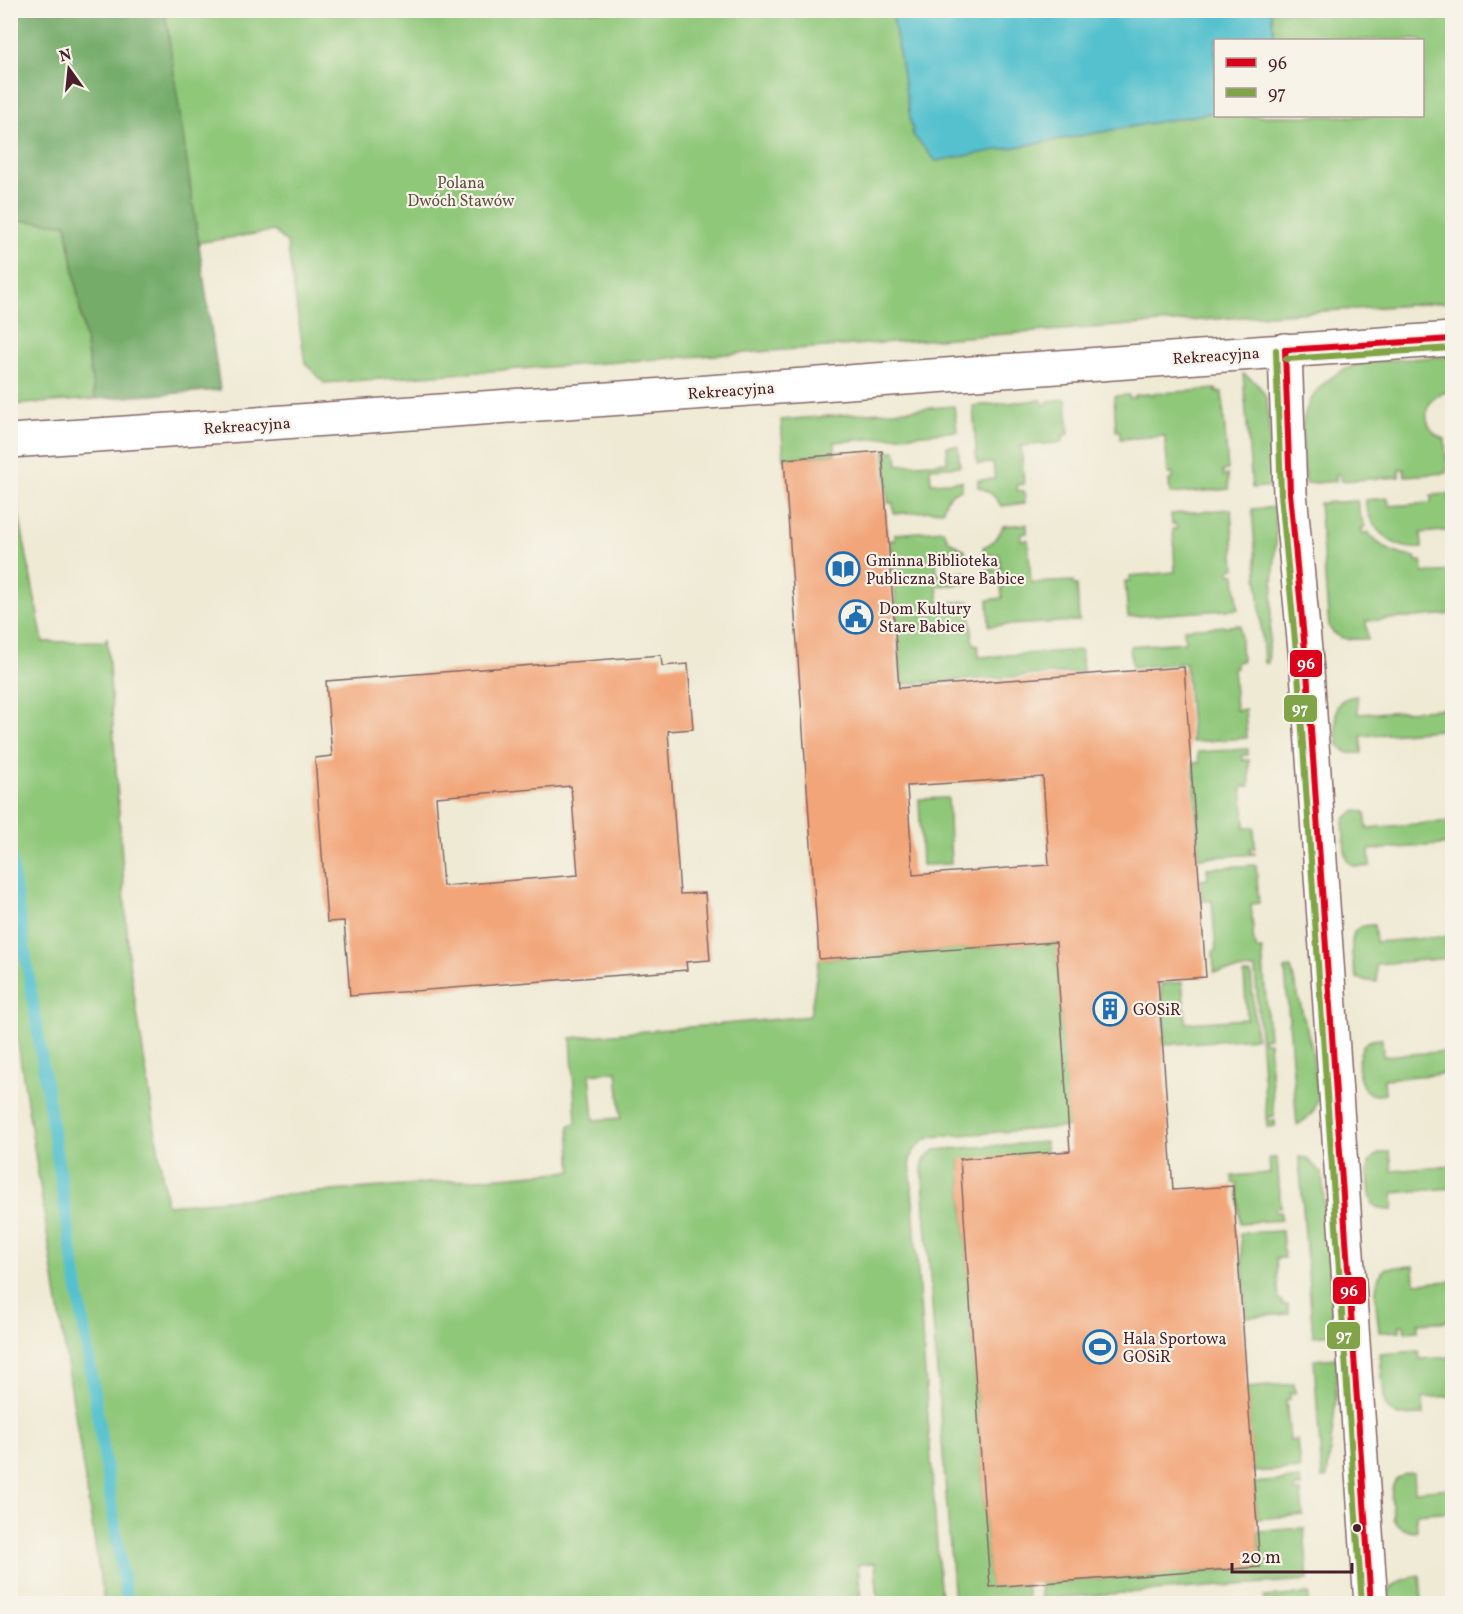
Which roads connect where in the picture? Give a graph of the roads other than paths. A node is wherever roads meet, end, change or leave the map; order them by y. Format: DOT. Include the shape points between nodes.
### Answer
graph roads {
  1 [pos="1452,339"];
  2 [pos="1285,350"];
  3 [pos="10,441"];
  4 [pos="1371,1604"];
  1 -- 2 [label="street, Rekreacyjna"];
  2 -- 3 [label="street, Rekreacyjna"];
  2 -- 4 [label="street" via="1290,494 1307,671"];
}
